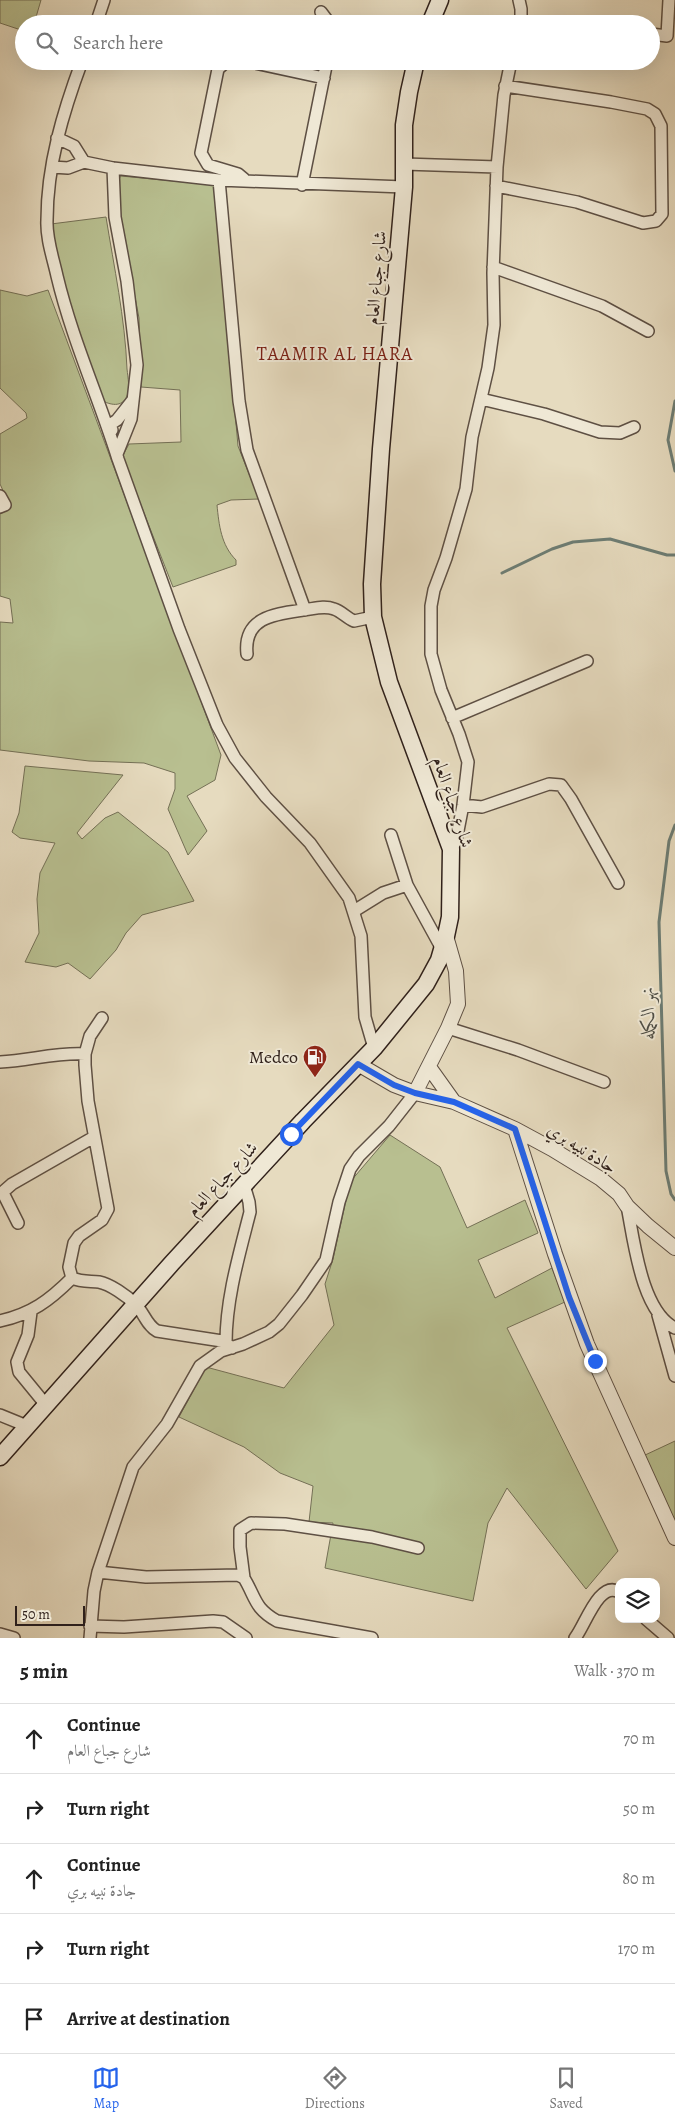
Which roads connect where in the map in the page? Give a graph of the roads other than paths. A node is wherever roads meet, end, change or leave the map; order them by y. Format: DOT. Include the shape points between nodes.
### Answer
graph roads {
  1 [pos="104,0"];
  2 [pos="440,0"];
  3 [pos="519,0"];
  4 [pos="669,0"];
  5 [pos="321,12"];
  6 [pos="99,15"];
  7 [pos="323,15"];
  8 [pos="434,15"];
  9 [pos="520,15"];
  10 [pos="660,35"];
  11 [pos="79,70"];
  12 [pos="218,70"];
  13 [pos="287,70"];
  14 [pos="325,70"];
  15 [pos="414,70"];
  16 [pos="509,70"];
  17 [pos="324,78"];
  18 [pos="505,86"];
  19 [pos="57,138"];
  20 [pos="84,162"];
  21 [pos="404,164"];
  22 [pos="52,167"];
  23 [pos="497,167"];
  24 [pos="113,168"];
  25 [pos="219,180"];
  26 [pos="247,180"];
  27 [pos="302,185"];
  28 [pos="496,186"];
  29 [pos="404,188"];
  30 [pos="494,267"];
  31 [pos="648,332"];
  32 [pos="481,399"];
  33 [pos="132,401"];
  34 [pos="101,410"];
  35 [pos="123,413"];
  36 [pos="108,426"];
  37 [pos="127,427"];
  38 [pos="634,427"];
  39 [pos="117,454"];
  40 [pos="0,496"];
  41 [pos="0,507"];
  42 [pos="305,610"];
  43 [pos="373,617"];
  44 [pos="247,654"];
  45 [pos="587,661"];
  46 [pos="452,718"];
  47 [pos="463,805"];
  48 [pos="392,835"];
  49 [pos="451,849"];
  50 [pos="618,883"];
  51 [pos="407,885"];
  52 [pos="354,911"];
  53 [pos="444,942"];
  54 [pos="102,1018"];
  55 [pos="448,1028"];
  56 [pos="374,1048"];
  57 [pos="85,1054"];
  58 [pos="0,1062"];
  59 [pos="358,1064"];
  60 [pos="429,1067"];
  61 [pos="604,1082"];
  62 [pos="415,1093"];
  63 [pos="454,1102"];
  64 [pos="515,1129"];
  65 [pos="94,1137"];
  66 [pos="244,1185"];
  67 [pos="627,1206"];
  68 [pos="18,1223"];
  69 [pos="675,1248"];
  70 [pos="72,1278"];
  71 [pos="135,1304"];
  72 [pos="31,1312"];
  73 [pos="658,1314"];
  74 [pos="0,1321"];
  75 [pos="675,1328"];
  76 [pos="229,1345"];
  77 [pos="675,1376"];
  78 [pos="46,1405"];
  79 [pos="0,1415"];
  80 [pos="27,1426"];
  81 [pos="0,1456"];
  82 [pos="675,1538"];
  83 [pos="418,1548"];
  84 [pos="98,1572"];
  85 [pos="244,1578"];
  86 [pos="615,1591"];
  87 [pos="651,1623"];
  88 [pos="90,1632"];
  89 [pos="0,1634"];
  90 [pos="14,1638"];
  91 [pos="246,1638"];
  92 [pos="372,1638"];
  93 [pos="575,1638"];
  94 [pos="668,1638"];
  1 -- 6 [label="street"];
  2 -- 8 [label="main road"];
  3 -- 9 [label="street"];
  4 -- 10 [label="street" via="667,36"];
  5 -- 7 [label="street"];
  11 -- 19 [label="street"];
  12 -- 26 [label="street" via="202,153 208,165"];
  13 -- 17 [label="street"];
  14 -- 17 [label="street"];
  15 -- 21 [label="main road, شارع جباع العام" via="404,125"];
  16 -- 18 [label="street"];
  17 -- 27 [label="street"];
  18 -- 23 [label="street"];
  18 -- 28 [label="street" via="611,102 647,109 655,114 661,126 662,214 656,221 643,223 577,202"];
  19 -- 20 [label="street" via="74,146"];
  19 -- 22 [label="street"];
  20 -- 22 [label="street" via="68,168"];
  20 -- 24 [label="street"];
  21 -- 23 [label="street"];
  21 -- 29 [label="main road, شارع جباع العام"];
  22 -- 34 [label="street" via="47,221 52,256 61,294"];
  23 -- 28 [label="street"];
  24 -- 25 [label="street"];
  24 -- 33 [label="street" via="115,217 127,281 136,365"];
  25 -- 26 [label="street"];
  25 -- 42 [label="street" via="239,401 247,450"];
  26 -- 27 [label="street"];
  27 -- 29 [label="street"];
  28 -- 30 [label="street"];
  29 -- 43 [label="main road, شارع جباع العام" via="381,450 372,584"];
  30 -- 31 [label="street" via="602,306"];
  30 -- 32 [label="street" via="494,324"];
  32 -- 38 [label="street" via="600,432 620,433"];
  32 -- 46 [label="street" via="472,437 466,490 431,606 431,654"];
  33 -- 35 [label="street"];
  33 -- 37 [label="street"];
  34 -- 35 [label="street" via="111,415"];
  34 -- 36 [label="street"];
  35 -- 36 [label="street"];
  36 -- 37 [label="street" via="116,430"];
  36 -- 39 [label="street"];
  37 -- 39 [label="street"];
  39 -- 52 [label="street" via="217,726 266,797 327,864"];
  40 -- 41 [label="street" via="5,505"];
  42 -- 43 [label="street" via="334,609 354,621"];
  42 -- 44 [label="street" via="260,620 248,640"];
  43 -- 49 [label="main road, شارع جباع العام" via="390,682"];
  45 -- 46 [label="street"];
  46 -- 47 [label="street" via="468,762"];
  47 -- 49 [label="street"];
  47 -- 50 [label="street" via="482,807 550,784 561,785"];
  48 -- 51 [label="street"];
  49 -- 53 [label="main road, شارع جباع العام" via="450,917"];
  51 -- 52 [label="street" via="383,893"];
  51 -- 53 [label="street"];
  52 -- 56 [label="street" via="362,947 364,1017"];
  53 -- 55 [label="street" via="456,971 458,1004"];
  53 -- 56 [label="main road, شارع جباع العام" via="426,984"];
  54 -- 57 [label="street" via="90,1036"];
  55 -- 60 [label="street"];
  55 -- 61 [label="street"];
  56 -- 59 [label="main road, شارع جباع العام"];
  57 -- 58 [label="street"];
  57 -- 65 [label="street"];
  59 -- 62 [label="street, جادة نبيه بري"];
  59 -- 66 [label="main road, شارع جباع العام"];
  60 -- 62 [label="street"];
  60 -- 63 [label="street"];
  62 -- 63 [label="street, جادة نبيه بري"];
  62 -- 76 [label="street" via="350,1169 338,1202 326,1260 317,1276 269,1332"];
  63 -- 64 [label="street, جادة نبيه بري"];
  64 -- 67 [label="street, جادة نبيه بري" via="601,1179 619,1194"];
  64 -- 82 [label="street" via="584,1336"];
  65 -- 68 [label="street" via="4,1191"];
  65 -- 70 [label="street" via="108,1209 102,1220 74,1243 69,1267"];
  66 -- 71 [label="main road, شارع جباع العام"];
  66 -- 76 [label="street" via="250,1212 226,1324"];
  67 -- 69 [label="street, جادة نبيه بري"];
  67 -- 73 [label="street" via="641,1270"];
  70 -- 71 [label="street" via="101,1283"];
  70 -- 72 [label="street"];
  71 -- 76 [label="street" via="151,1328 157,1331"];
  71 -- 78 [label="main road, شارع جباع العام"];
  72 -- 74 [label="street"];
  72 -- 78 [label="street" via="28,1335 17,1362 19,1372"];
  73 -- 75 [label="street"];
  73 -- 77 [label="street"];
  76 -- 84 [label="street" via="200,1366 167,1424 134,1467"];
  78 -- 80 [label="main road, شارع جباع العام"];
  79 -- 80 [label="street"];
  80 -- 81 [label="main road, شارع جباع العام"];
  83 -- 85 [label="street" via="330,1530 251,1523 240,1530 239,1537"];
  84 -- 85 [label="street" via="146,1577 227,1575"];
  84 -- 88 [label="street"];
  85 -- 92 [label="street" via="256,1604 277,1621"];
  86 -- 93 [label="street" via="602,1594 596,1601"];
  87 -- 94 [label="street"];
  88 -- 91 [label="street" via="223,1622"];
  89 -- 90 [label="street"];
}
